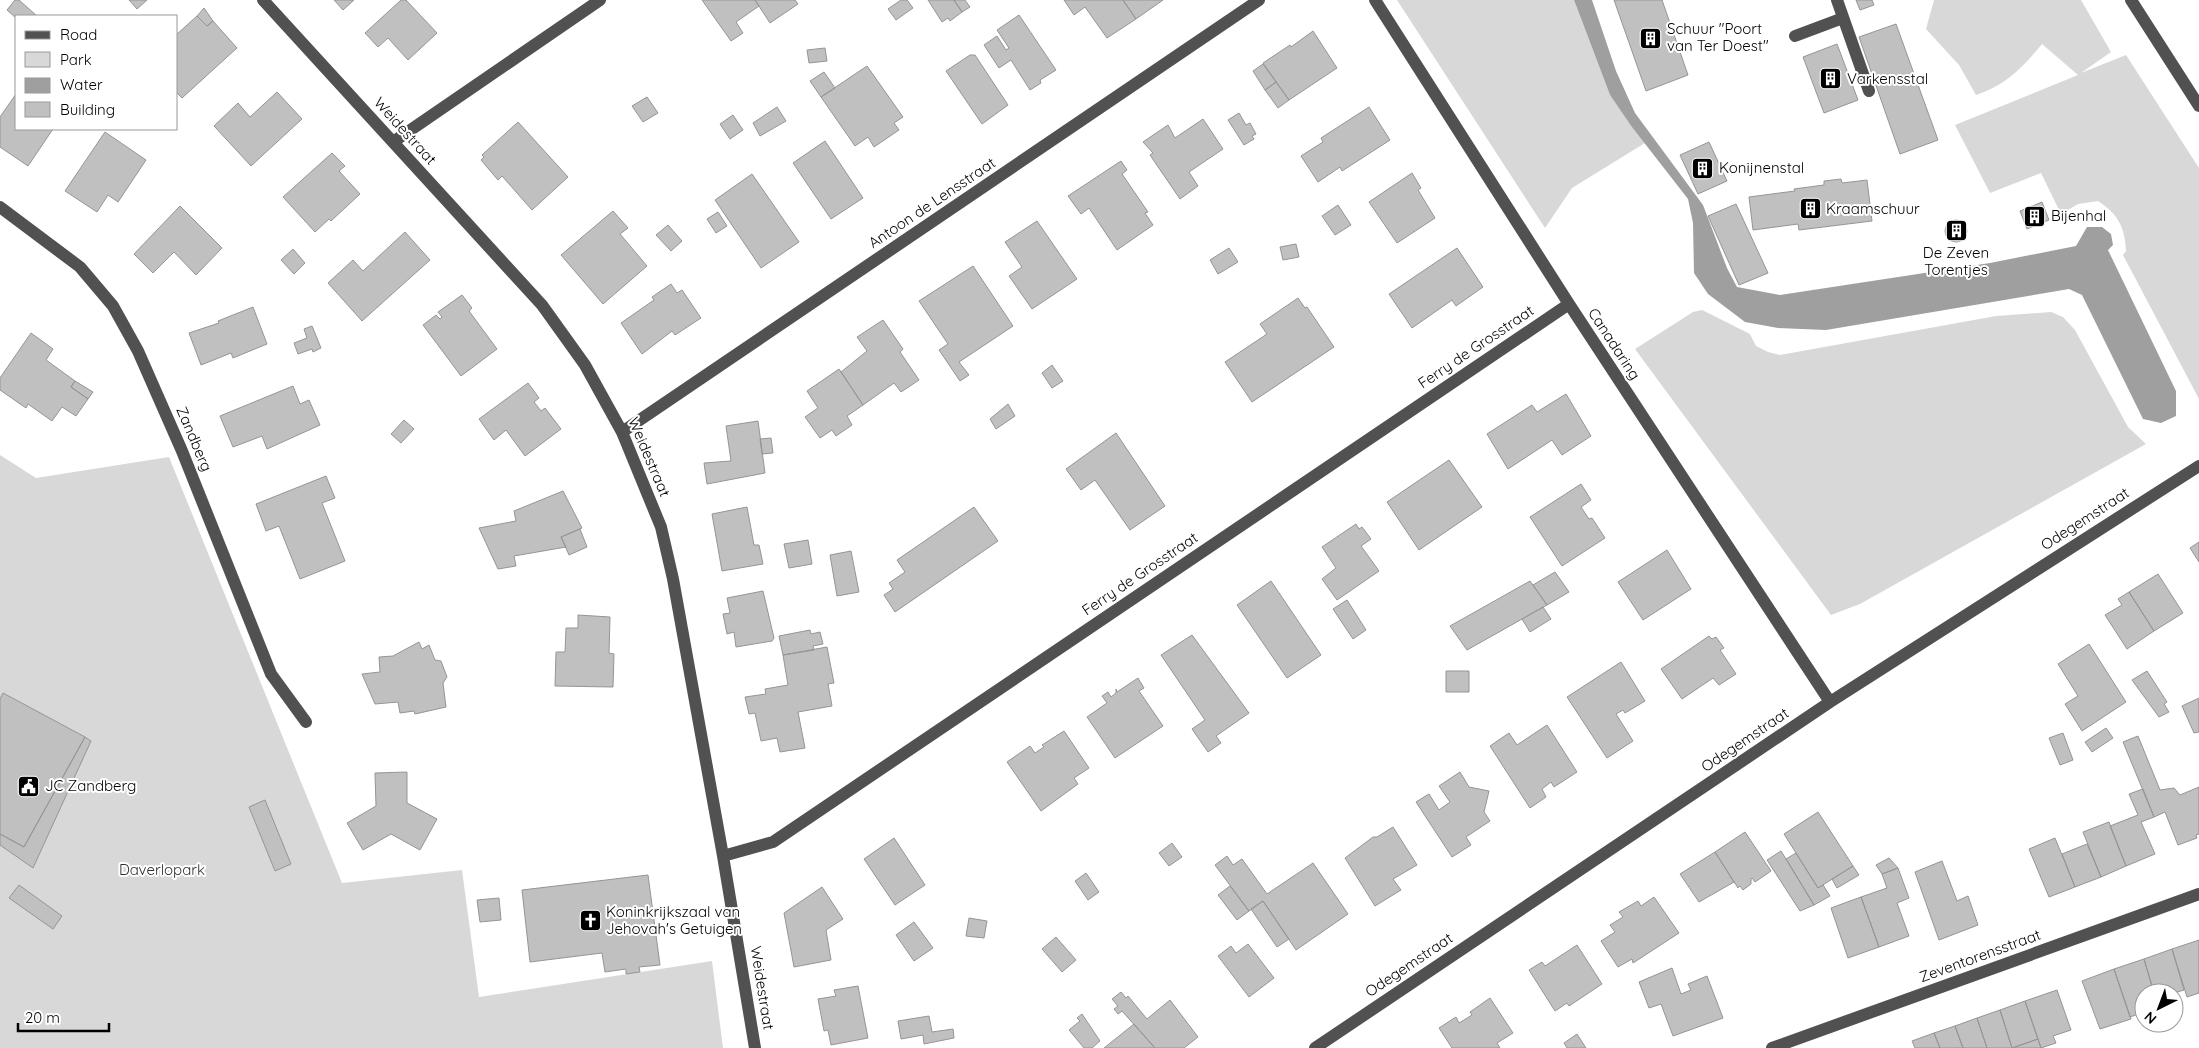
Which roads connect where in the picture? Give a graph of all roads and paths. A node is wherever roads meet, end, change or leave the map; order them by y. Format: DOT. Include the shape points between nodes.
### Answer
graph roads {
  1 [pos="262,0"];
  2 [pos="600,0"];
  3 [pos="1260,0"];
  4 [pos="1374,0"];
  5 [pos="1837,0"];
  6 [pos="2131,0"];
  7 [pos="1844,18"];
  8 [pos="1796,36"];
  9 [pos="1869,91"];
  10 [pos="2199,106"];
  11 [pos="393,142"];
  12 [pos="0,207"];
  13 [pos="1569,304"];
  14 [pos="622,432"];
  15 [pos="2199,466"];
  16 [pos="1830,702"];
  17 [pos="306,722"];
  18 [pos="723,856"];
  19 [pos="2199,894"];
  20 [pos="755,1048"];
  21 [pos="1315,1048"];
  22 [pos="1772,1048"];
  1 -- 11 [label="street, Weidestraat"];
  2 -- 11 [label="street"];
  3 -- 14 [label="street, Antoon de Lensstraat"];
  4 -- 13 [label="street, Canadaring"];
  5 -- 7 [label="street"];
  6 -- 10 [label="street"];
  7 -- 8 [label="street"];
  7 -- 9 [label="street"];
  11 -- 14 [label="street, Weidestraat" via="542,305 585,365"];
  12 -- 17 [label="street, Zandberg" via="80,267 113,306 138,351 182,451 271,674"];
  13 -- 16 [label="street, Canadaring"];
  13 -- 18 [label="street, Ferry de Grosstraat" via="773,842"];
  14 -- 18 [label="street, Weidestraat" via="661,527"];
  15 -- 16 [label="street, Odegemstraat"];
  16 -- 21 [label="street, Odegemstraat"];
  18 -- 20 [label="street, Weidestraat"];
  19 -- 22 [label="street, Zeventorensstraat"];
}
